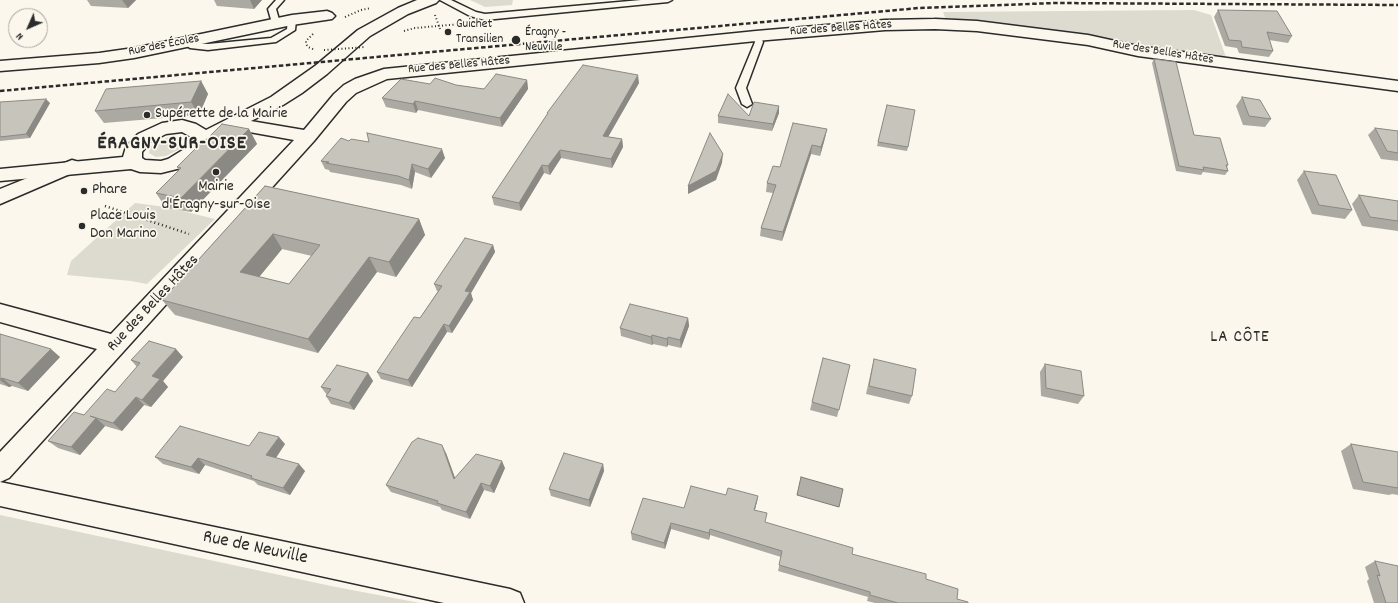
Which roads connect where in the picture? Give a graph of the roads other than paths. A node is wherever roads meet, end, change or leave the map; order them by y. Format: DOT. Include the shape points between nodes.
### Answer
graph roads {
  1 [pos="280,0"];
  2 [pos="414,0"];
  3 [pos="431,0"];
  4 [pos="444,0"];
  5 [pos="668,0"];
  6 [pos="327,16"];
  7 [pos="292,20"];
  8 [pos="276,24"];
  9 [pos="756,36"];
  10 [pos="190,41"];
  11 [pos="0,66"];
  12 [pos="1398,86"];
  13 [pos="747,104"];
  14 [pos="233,124"];
  15 [pos="196,133"];
  16 [pos="308,137"];
  17 [pos="134,156"];
  18 [pos="72,166"];
  19 [pos="0,174"];
  20 [pos="0,197"];
  21 [pos="0,313"];
  22 [pos="116,345"];
  23 [pos="0,470"];
  24 [pos="0,494"];
  25 [pos="510,603"];
  1 -- 8 [label="lane" via="272,9"];
  2 -- 15 [label="street" via="359,30 309,71 263,101"];
  3 -- 14 [label="street" via="383,21 364,33 296,89"];
  4 -- 5 [label="lane" via="485,17"];
  6 -- 7 [label="street, Rue des Écoles"];
  7 -- 8 [label="street, Rue des Écoles"];
  7 -- 10 [label="lane" via="290,30 273,40 208,47 190,45"];
  8 -- 10 [label="street, Rue des Écoles"];
  9 -- 12 [label="street, Rue des Belles Hâtes" via="885,25 977,26 1088,40 1138,51"];
  9 -- 13 [label="lane" via="759,42 741,88"];
  9 -- 16 [label="street, Rue des Belles Hâtes" via="384,74 350,89"];
  10 -- 11 [label="street, Rue des Écoles" via="99,58"];
  14 -- 15 [label="street"];
  14 -- 16 [label="street"];
  15 -- 17 [label="street" via="172,127 152,133 140,141"];
  15 -- 17 [label="street" via="199,145 174,164 140,166"];
  16 -- 22 [label="street, Rue des Belles Hâtes"];
  17 -- 18 [label="street"];
  18 -- 19 [label="street"];
  18 -- 20 [label="street"];
  21 -- 22 [label="street"];
  22 -- 23 [label="street, Rue des Belles Hâtes"];
  24 -- 25 [label="street, Rue de Neuville"];
}
